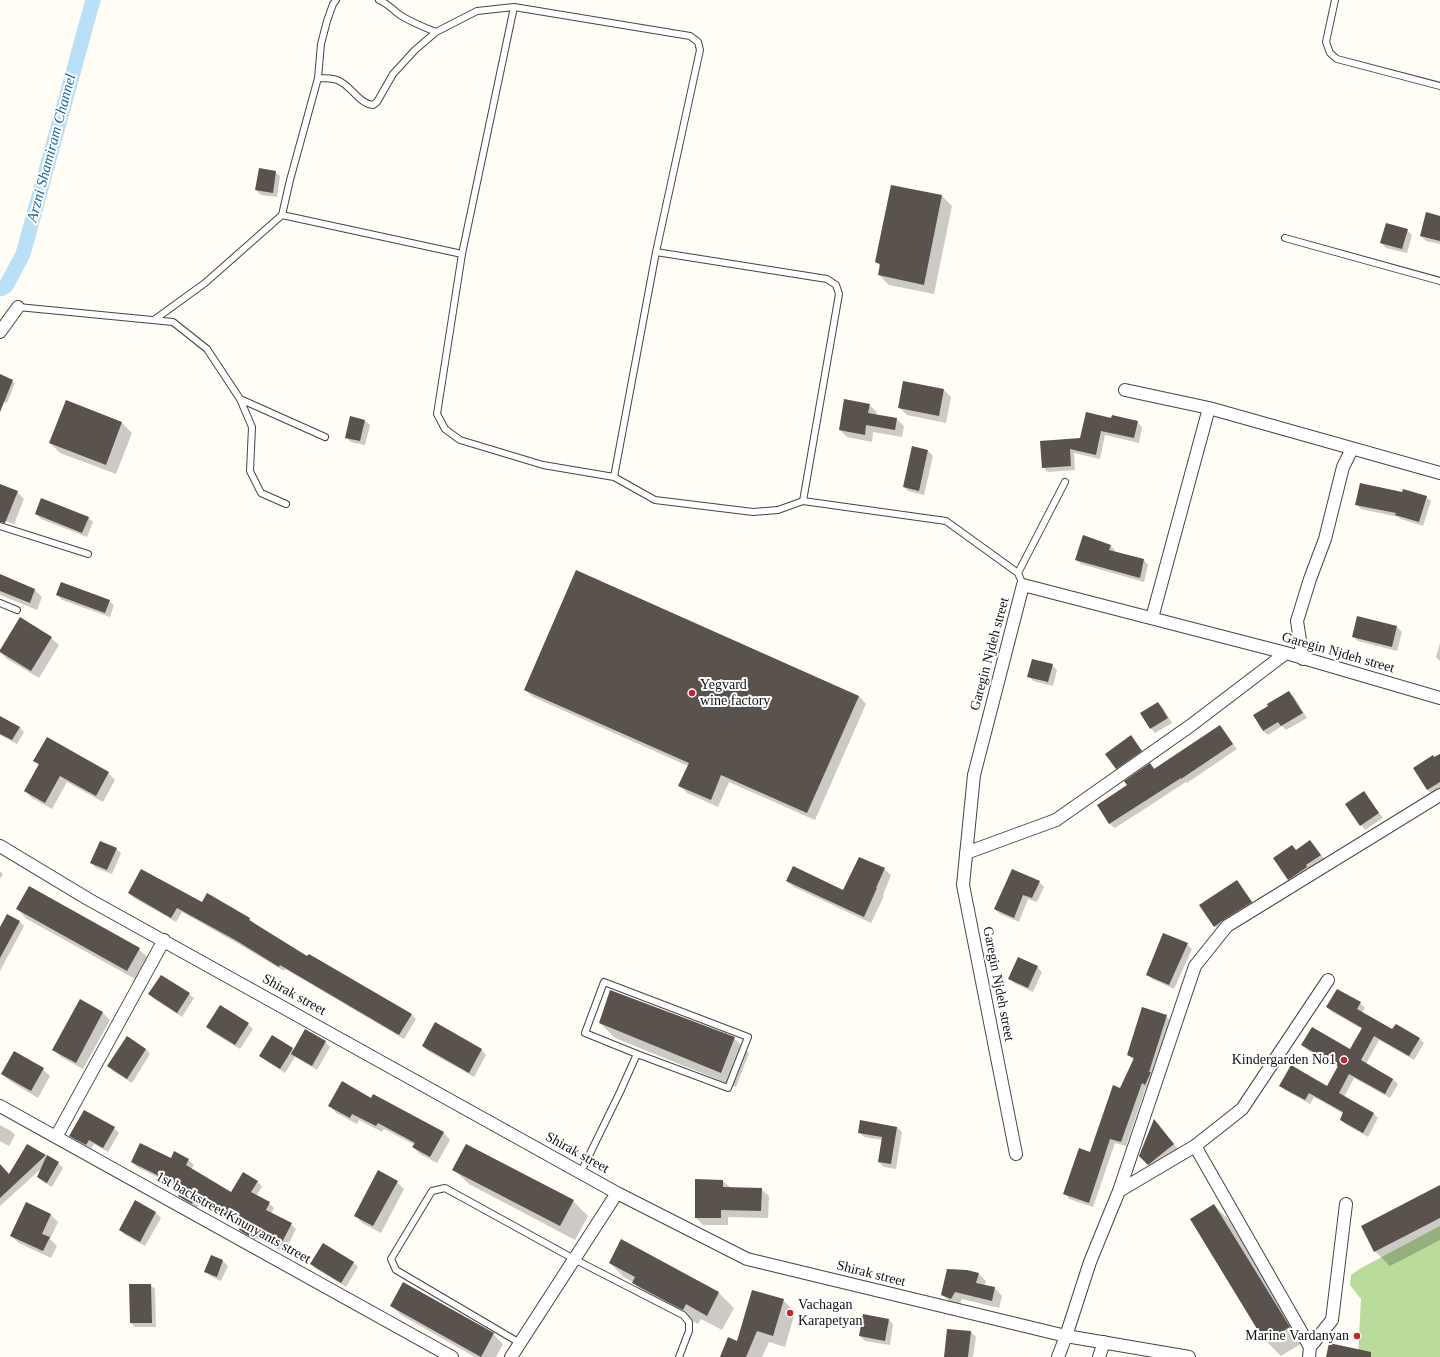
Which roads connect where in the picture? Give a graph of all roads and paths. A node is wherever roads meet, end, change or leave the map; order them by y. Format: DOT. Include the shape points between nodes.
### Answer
graph roads {
  1 [pos="336,0"];
  2 [pos="379,0"];
  3 [pos="1335,0"];
  4 [pos="514,7"];
  5 [pos="436,32"];
  6 [pos="318,78"];
  7 [pos="1440,86"];
  8 [pos="282,215"];
  9 [pos="1285,238"];
  10 [pos="656,252"];
  11 [pos="462,254"];
  12 [pos="1440,281"];
  13 [pos="18,307"];
  14 [pos="154,320"];
  15 [pos="0,332"];
  16 [pos="1125,390"];
  17 [pos="240,399"];
  18 [pos="1208,408"];
  19 [pos="325,437"];
  20 [pos="1352,449"];
  21 [pos="1440,474"];
  22 [pos="614,478"];
  23 [pos="1065,482"];
  24 [pos="803,501"];
  25 [pos="286,504"];
  26 [pos="0,526"];
  27 [pos="88,554"];
  28 [pos="1018,573"];
  29 [pos="1023,585"];
  30 [pos="0,603"];
  31 [pos="16,610"];
  32 [pos="1152,618"];
  33 [pos="1286,653"];
  34 [pos="1303,658"];
  35 [pos="1440,698"];
  36 [pos="1440,795"];
  37 [pos="0,846"];
  38 [pos="966,853"];
  39 [pos="164,940"];
  40 [pos="1328,980"];
  41 [pos="636,1054"];
  42 [pos="0,1106"];
  43 [pos="56,1137"];
  44 [pos="1195,1146"];
  45 [pos="1016,1154"];
  46 [pos="581,1172"];
  47 [pos="1119,1191"];
  48 [pos="617,1192"];
  49 [pos="1346,1204"];
  50 [pos="574,1259"];
  51 [pos="1066,1336"];
  52 [pos="1104,1342"];
  53 [pos="520,1343"];
  54 [pos="1310,1352"];
  55 [pos="452,1357"];
  56 [pos="511,1357"];
  57 [pos="679,1357"];
  58 [pos="1058,1357"];
  59 [pos="1098,1357"];
  60 [pos="1189,1357"];
  1 -- 6 [label="lane" via="321,44"];
  2 -- 5 [label="lane" via="419,26"];
  3 -- 7 [label="lane" via="1326,42 1330,53 1337,59"];
  4 -- 5 [label="lane" via="477,11"];
  4 -- 10 [label="lane" via="690,36 698,42 700,50"];
  4 -- 11 [label="lane"];
  5 -- 6 [label="lane" via="393,74 373,105 367,104 337,79"];
  6 -- 8 [label="lane"];
  8 -- 11 [label="lane"];
  8 -- 14 [label="lane" via="205,283"];
  9 -- 12 [label="lane"];
  10 -- 22 [label="lane"];
  10 -- 24 [label="lane" via="827,279 836,285 839,294"];
  11 -- 22 [label="lane" via="437,414 445,429 460,440 543,465"];
  13 -- 14 [label="lane"];
  13 -- 15 [label="street"];
  14 -- 17 [label="lane" via="173,322 207,349"];
  16 -- 18 [label="street"];
  17 -- 19 [label="lane"];
  17 -- 25 [label="lane" via="252,427 250,471 261,493"];
  18 -- 20 [label="street"];
  18 -- 32 [label="street"];
  20 -- 21 [label="street"];
  20 -- 34 [label="street" via="1343,467 1325,539 1297,621"];
  22 -- 24 [label="lane" via="655,500 753,512 778,510"];
  23 -- 28 [label="lane"];
  24 -- 28 [label="lane" via="946,521"];
  26 -- 27 [label="lane"];
  28 -- 29 [label="lane"];
  29 -- 32 [label="street, Garegin Njdeh street"];
  29 -- 38 [label="street, Garegin Njdeh street" via="974,775"];
  30 -- 31 [label="lane"];
  32 -- 33 [label="street, Garegin Njdeh street"];
  33 -- 34 [label="street, Garegin Njdeh street"];
  33 -- 38 [label="street" via="1190,726 1056,820"];
  34 -- 35 [label="street, Garegin Njdeh street"];
  36 -- 47 [label="street" via="1227,926 1195,966"];
  37 -- 39 [label="street, Shirak street"];
  38 -- 45 [label="street, Garegin Njdeh street" via="963,884"];
  39 -- 43 [label="street"];
  39 -- 46 [label="street, Shirak street"];
  40 -- 44 [label="street" via="1242,1109"];
  41 -- 41 [label="lane" via="585,1033 604,982 748,1037 728,1088"];
  41 -- 46 [label="lane"];
  42 -- 43 [label="street, 1st backstreet Knunyants street"];
  43 -- 55 [label="street, 1st backstreet Knunyants street"];
  44 -- 47 [label="street"];
  44 -- 54 [label="street"];
  46 -- 48 [label="street, Shirak street"];
  47 -- 51 [label="street" via="1090,1262"];
  48 -- 50 [label="street"];
  48 -- 51 [label="street, Shirak street" via="747,1259"];
  49 -- 54 [label="street" via="1332,1320"];
  50 -- 53 [label="street"];
  50 -- 53 [label="lane" via="445,1188 432,1191 391,1259 396,1270"];
  50 -- 57 [label="lane" via="683,1316 689,1322 689,1331"];
  51 -- 52 [label="street, Shirak street"];
  51 -- 58 [label="street"];
  52 -- 59 [label="street"];
  52 -- 60 [label="street, Shirak street"];
  53 -- 56 [label="street"];
}
